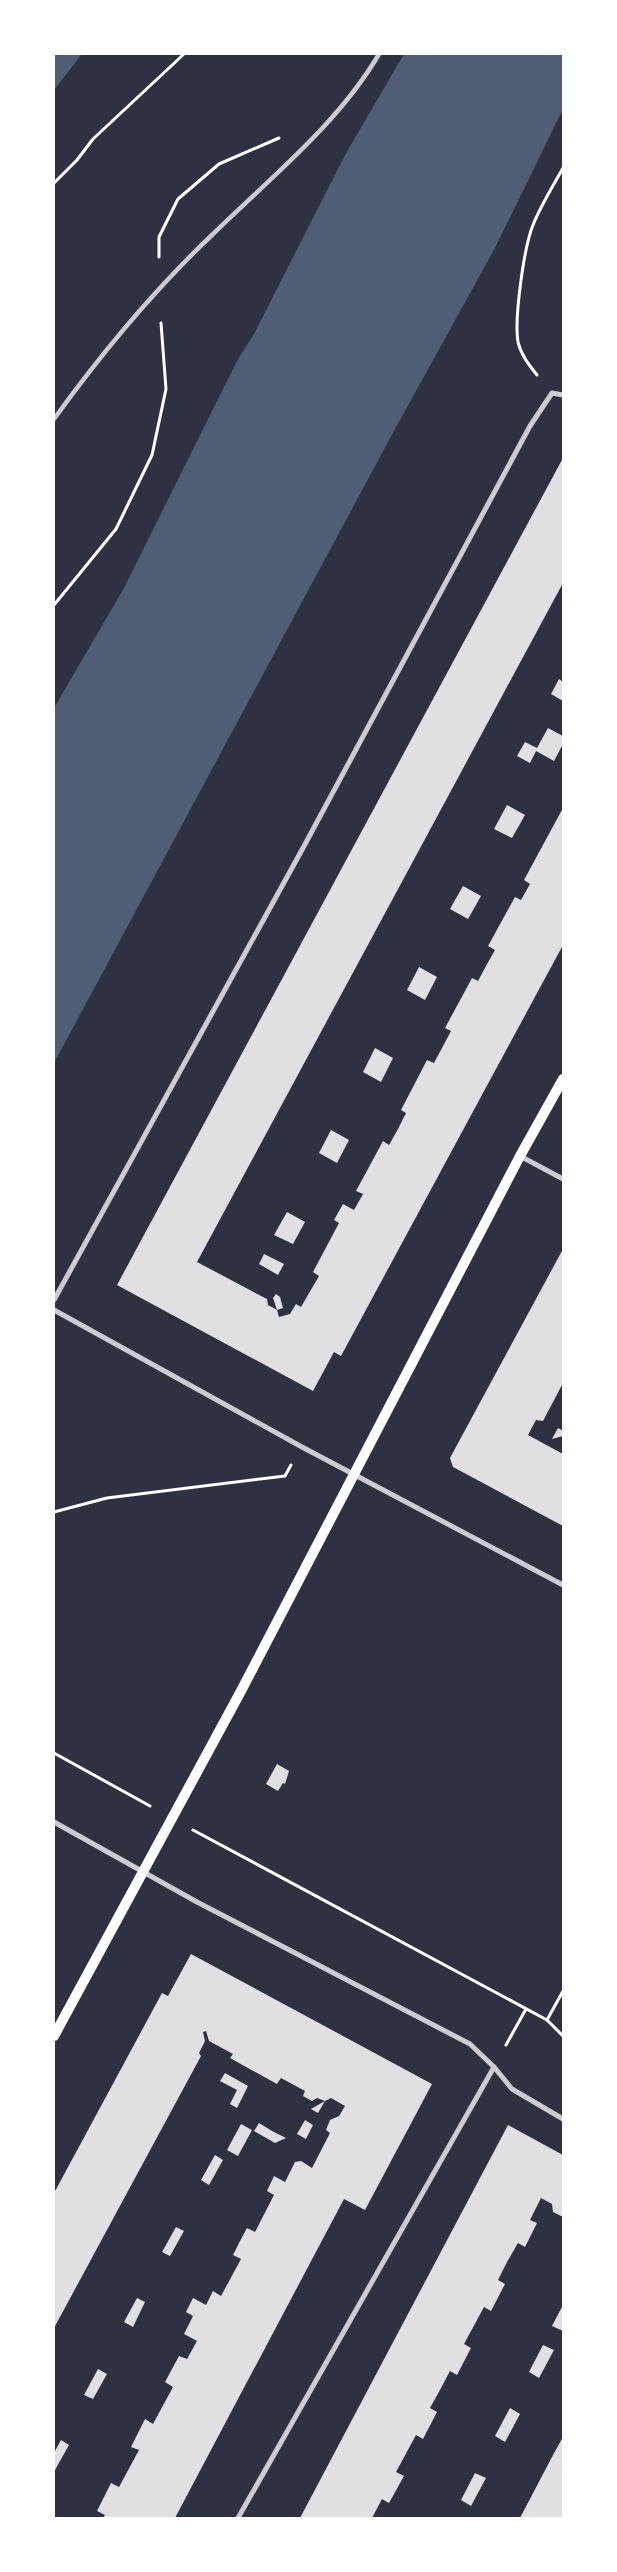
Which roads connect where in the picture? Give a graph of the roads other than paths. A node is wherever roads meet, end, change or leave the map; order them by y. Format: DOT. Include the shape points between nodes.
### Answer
graph roads {
  1 [pos="379,54"];
  2 [pos="563,395"];
  3 [pos="54,420"];
  4 [pos="563,1079"];
  5 [pos="520,1156"];
  6 [pos="563,1179"];
  7 [pos="54,1300"];
  8 [pos="54,1310"];
  9 [pos="353,1474"];
  10 [pos="563,1585"];
  11 [pos="54,1822"];
  12 [pos="142,1870"];
  13 [pos="54,2036"];
  14 [pos="494,2067"];
  15 [pos="563,2119"];
  16 [pos="238,2518"];
  1 -- 3 [label="street" via="362,82 322,128 158,288"];
  2 -- 7 [label="street" via="552,393 530,426"];
  4 -- 5 [label="main road"];
  5 -- 6 [label="street"];
  5 -- 9 [label="main road"];
  8 -- 9 [label="street"];
  9 -- 10 [label="street"];
  9 -- 12 [label="main road"];
  11 -- 12 [label="street"];
  12 -- 13 [label="main road"];
  12 -- 14 [label="street" via="470,2044"];
  14 -- 15 [label="street" via="512,2089"];
  14 -- 16 [label="street"];
}
